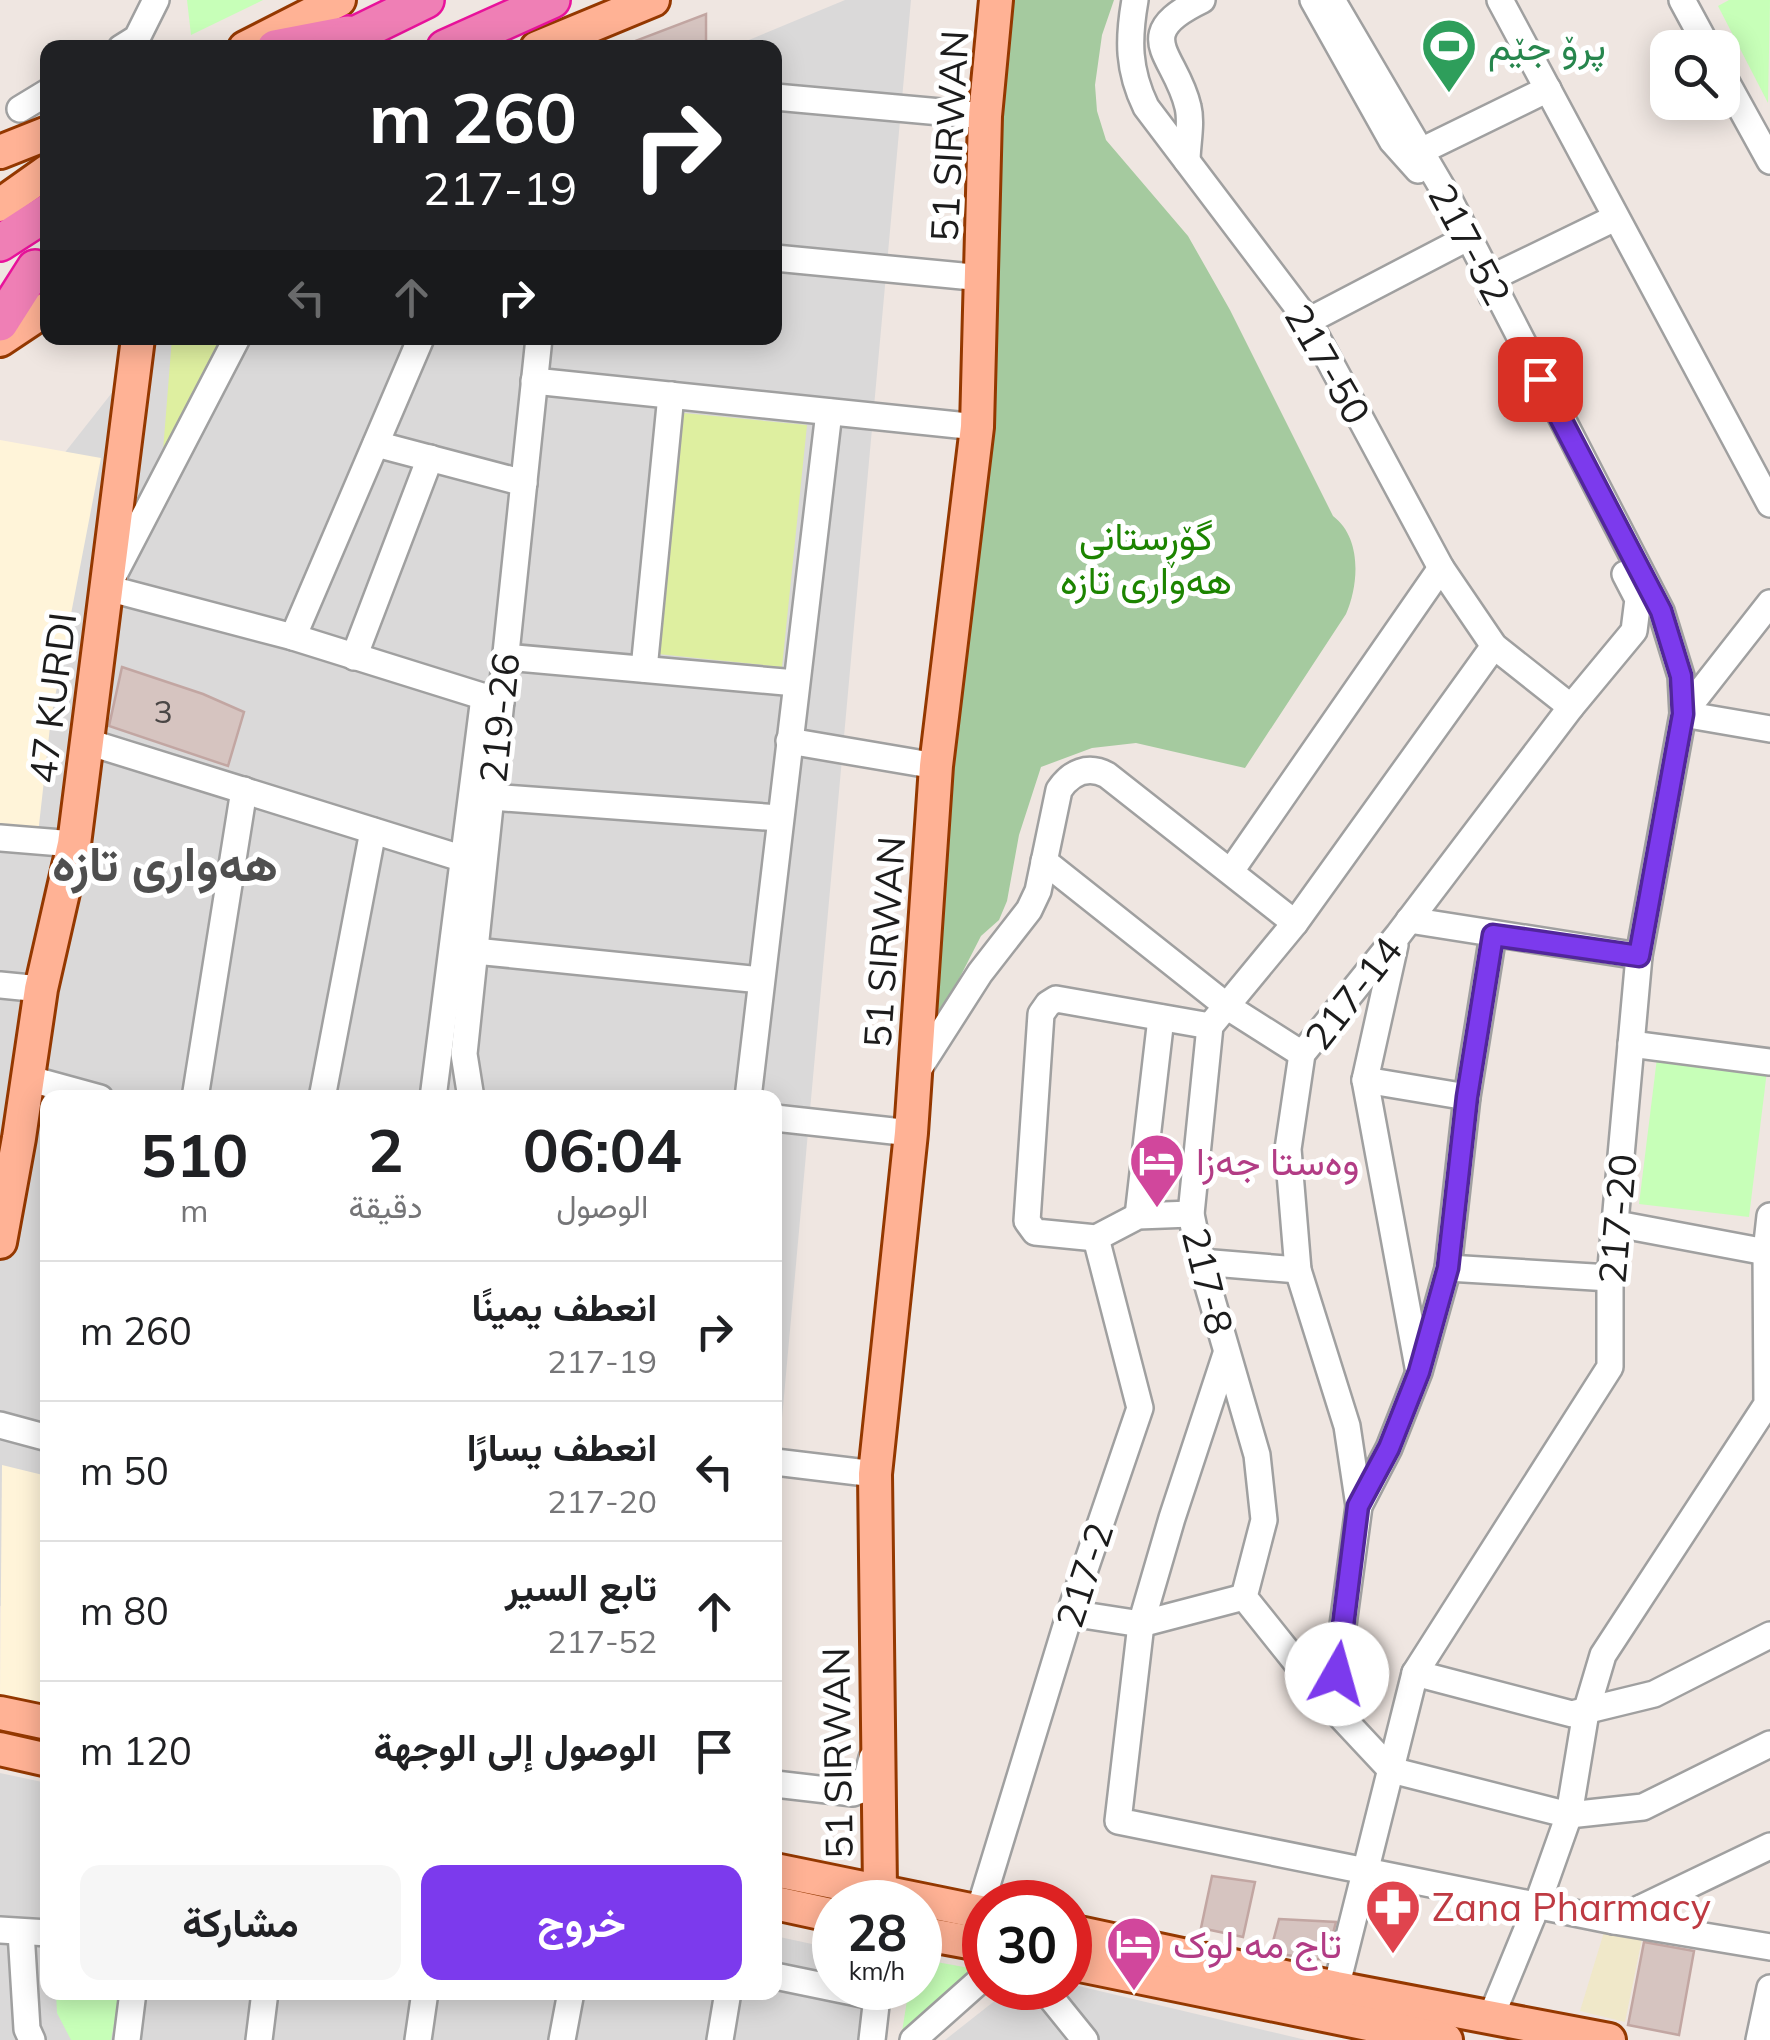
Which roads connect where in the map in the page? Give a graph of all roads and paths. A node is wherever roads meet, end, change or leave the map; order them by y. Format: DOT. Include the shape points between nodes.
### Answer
graph roads {
  1 [pos="156,0"];
  2 [pos="339,0"];
  3 [pos="426,0"];
  4 [pos="552,0"];
  5 [pos="653,0"];
  6 [pos="996,0"];
  7 [pos="1135,0"];
  8 [pos="1202,0"];
  9 [pos="1313,0"];
  10 [pos="1332,0"];
  11 [pos="1687,2"];
  12 [pos="1510,3"];
  13 [pos="1700,30"];
  14 [pos="134,40"];
  15 [pos="260,40"];
  16 [pos="341,40"];
  17 [pos="463,40"];
  18 [pos="558,40"];
  19 [pos="1548,89"];
  20 [pos="40,97"];
  21 [pos="782,98"];
  22 [pos="1740,103"];
  23 [pos="20,109"];
  24 [pos="985,116"];
  25 [pos="40,136"];
  26 [pos="1766,145"];
  27 [pos="0,152"];
  28 [pos="1419,152"];
  29 [pos="1187,162"];
  30 [pos="40,188"];
  31 [pos="40,189"];
  32 [pos="0,192"];
  33 [pos="40,192"];
  34 [pos="1450,201"];
  35 [pos="0,205"];
  36 [pos="1615,218"];
  37 [pos="1469,236"];
  38 [pos="0,243"];
  39 [pos="782,259"];
  40 [pos="40,265"];
  41 [pos="40,265"];
  42 [pos="982,278"];
  43 [pos="1489,279"];
  44 [pos="0,292"];
  45 [pos="40,313"];
  46 [pos="1308,321"];
  47 [pos="0,323"];
  48 [pos="0,340"];
  49 [pos="137,345"];
  50 [pos="234,345"];
  51 [pos="418,345"];
  52 [pos="538,345"];
  53 [pos="534,381"];
  54 [pos="670,394"];
  55 [pos="829,412"];
  56 [pos="977,427"];
  57 [pos="376,444"];
  58 [pos="430,458"];
  59 [pos="524,483"];
  60 [pos="1770,504"];
  61 [pos="1441,568"];
  62 [pos="107,588"];
  63 [pos="1770,604"];
  64 [pos="293,637"];
  65 [pos="1494,646"];
  66 [pos="354,657"];
  67 [pos="506,657"];
  68 [pos="644,669"];
  69 [pos="796,682"];
  70 [pos="492,700"];
  71 [pos="1570,707"];
  72 [pos="1683,714"];
  73 [pos="1770,729"];
  74 [pos="789,740"];
  75 [pos="88,742"];
  76 [pos="936,766"];
  77 [pos="244,790"];
  78 [pos="491,797"];
  79 [pos="779,818"];
  80 [pos="374,831"];
  81 [pos="0,838"];
  82 [pos="74,844"];
  83 [pos="464,859"];
  84 [pos="1044,861"];
  85 [pos="1231,872"];
  86 [pos="1295,923"];
  87 [pos="1404,928"];
  88 [pos="1493,935"];
  89 [pos="475,951"];
  90 [pos="1639,956"];
  91 [pos="761,980"];
  92 [pos="0,986"];
  93 [pos="40,989"];
  94 [pos="1219,1016"];
  95 [pos="1161,1018"];
  96 [pos="1632,1044"];
  97 [pos="1302,1054"];
  98 [pos="1770,1062"];
  99 [pos="915,1074"];
  100 [pos="27,1078"];
  101 [pos="1364,1080"];
  102 [pos="71,1090"];
  103 [pos="196,1090"];
  104 [pos="324,1090"];
  105 [pos="434,1090"];
  106 [pos="470,1090"];
  107 [pos="749,1090"];
  108 [pos="1467,1097"];
  109 [pos="782,1119"];
  110 [pos="911,1133"];
  111 [pos="10,1137"];
  112 [pos="1191,1214"];
  113 [pos="1138,1216"];
  114 [pos="1770,1216"];
  115 [pos="1617,1224"];
  116 [pos="1096,1238"];
  117 [pos="0,1242"];
  118 [pos="1768,1257"];
  119 [pos="1200,1262"];
  120 [pos="1448,1268"];
  121 [pos="1298,1270"];
  122 [pos="1610,1278"];
  123 [pos="1226,1354"];
  124 [pos="1419,1372"];
  125 [pos="1768,1407"];
  126 [pos="0,1425"];
  127 [pos="40,1436"];
  128 [pos="782,1463"];
  129 [pos="875,1474"];
  130 [pos="1358,1506"];
  131 [pos="1244,1597"];
  132 [pos="1070,1613"];
  133 [pos="1141,1624"];
  134 [pos="1770,1635"];
  135 [pos="1416,1673"];
  136 [pos="1332,1707"];
  137 [pos="1586,1712"];
  138 [pos="2,1713"];
  139 [pos="40,1721"];
  140 [pos="876,1724"];
  141 [pos="1770,1744"];
  142 [pos="0,1748"];
  143 [pos="40,1758"];
  144 [pos="1391,1770"];
  145 [pos="782,1785"];
  146 [pos="1569,1815"];
  147 [pos="1770,1846"];
  148 [pos="782,1871"];
  149 [pos="1366,1871"];
  150 [pos="828,1880"];
  151 [pos="880,1880"];
  152 [pos="991,1880"];
  153 [pos="782,1905"];
  154 [pos="1537,1905"];
  155 [pos="812,1911"];
  156 [pos="1614,1921"];
  157 [pos="10,1931"];
  158 [pos="40,1933"];
  159 [pos="1092,1936"];
  160 [pos="1770,1947"];
  161 [pos="1092,1967"];
  162 [pos="782,1977"];
  163 [pos="812,1982"];
  164 [pos="1336,1988"];
  165 [pos="1770,1988"];
  166 [pos="962,1996"];
  167 [pos="132,2000"];
  168 [pos="264,2000"];
  169 [pos="424,2000"];
  170 [pos="570,2000"];
  171 [pos="727,2000"];
  172 [pos="876,2010"];
  173 [pos="1060,2010"];
  174 [pos="1491,2017"];
  175 [pos="32,2040"];
  176 [pos="127,2040"];
  177 [pos="260,2040"];
  178 [pos="418,2040"];
  179 [pos="562,2040"];
  180 [pos="720,2040"];
  181 [pos="872,2040"];
  182 [pos="913,2040"];
  183 [pos="1084,2040"];
  184 [pos="1446,2040"];
  185 [pos="1609,2040"];
  186 [pos="1759,2040"];
  1 -- 14 [label="street"];
  2 -- 15 [label="main road"];
  3 -- 16 [label="highway"];
  4 -- 17 [label="highway"];
  5 -- 18 [label="main road"];
  6 -- 24 [label="main road, 51 SIRWAN"];
  7 -- 29 [label="street, 217-50" via="1128,46 1135,84"];
  8 -- 29 [label="street" via="1175,13 1162,38 1188,108"];
  9 -- 34 [label="street" via="1392,142"];
  10 -- 28 [label="street, 217-52"];
  11 -- 13 [label="street"];
  12 -- 19 [label="street"];
  19 -- 28 [label="street"];
  19 -- 36 [label="street"];
  20 -- 23 [label="street"];
  21 -- 24 [label="street"];
  22 -- 26 [label="street"];
  24 -- 42 [label="main road, 51 SIRWAN"];
  25 -- 27 [label="main road"];
  28 -- 34 [label="street, 217-52"];
  29 -- 46 [label="street, 217-50"];
  30 -- 32 [label="main road"];
  31 -- 35 [label="main road"];
  33 -- 38 [label="highway"];
  34 -- 37 [label="street, 217-52"];
  36 -- 43 [label="street"];
  36 -- 60 [label="street"];
  37 -- 43 [label="street, 217-52"];
  37 -- 46 [label="street"];
  39 -- 42 [label="street"];
  40 -- 44 [label="highway"];
  41 -- 47 [label="highway"];
  42 -- 56 [label="main road, 51 SIRWAN"];
  43 -- 71 [label="street, 217-14" via="1499,332 1638,599 1634,631"];
  43 -- 72 [label="street, 217-52" via="1661,611 1681,676"];
  45 -- 48 [label="main road"];
  46 -- 61 [label="street, 217-50"];
  49 -- 62 [label="main road, 47 KURDI"];
  50 -- 62 [label="street"];
  51 -- 57 [label="street"];
  52 -- 53 [label="street, 219-26"];
  53 -- 54 [label="street"];
  53 -- 59 [label="street, 219-26"];
  54 -- 55 [label="street"];
  54 -- 68 [label="street"];
  55 -- 56 [label="street"];
  55 -- 69 [label="street"];
  56 -- 76 [label="main road, 51 SIRWAN"];
  57 -- 58 [label="street"];
  57 -- 64 [label="street"];
  58 -- 59 [label="street"];
  58 -- 66 [label="street"];
  59 -- 67 [label="street, 219-26"];
  61 -- 65 [label="street, 217-50"];
  61 -- 85 [label="street"];
  62 -- 64 [label="street"];
  62 -- 75 [label="main road, 47 KURDI"];
  63 -- 72 [label="street"];
  64 -- 66 [label="street"];
  65 -- 71 [label="street, 217-50"];
  65 -- 86 [label="street"];
  66 -- 70 [label="street"];
  67 -- 68 [label="street"];
  67 -- 70 [label="street, 219-26"];
  68 -- 69 [label="street"];
  69 -- 74 [label="street"];
  70 -- 78 [label="street, 219-26"];
  70 -- 83 [label="street"];
  71 -- 87 [label="street, 217-14"];
  72 -- 73 [label="street"];
  72 -- 90 [label="street, 217-20"];
  74 -- 76 [label="street"];
  74 -- 79 [label="street"];
  75 -- 77 [label="street"];
  75 -- 82 [label="main road, 47 KURDI"];
  76 -- 99 [label="main road, 51 SIRWAN"];
  77 -- 80 [label="street"];
  77 -- 103 [label="street"];
  78 -- 79 [label="street"];
  78 -- 89 [label="street, 219-26"];
  79 -- 91 [label="street"];
  80 -- 83 [label="street"];
  80 -- 104 [label="street"];
  81 -- 82 [label="street"];
  82 -- 93 [label="main road, 47 KURDI"];
  83 -- 105 [label="street"];
  84 -- 85 [label="street" via="1059,790 1066,780 1095,769"];
  84 -- 94 [label="street"];
  84 -- 99 [label="street" via="1029,910"];
  85 -- 86 [label="street"];
  86 -- 94 [label="street"];
  87 -- 88 [label="street"];
  87 -- 97 [label="street, 217-14"];
  87 -- 101 [label="street"];
  88 -- 90 [label="street"];
  88 -- 108 [label="street"];
  89 -- 91 [label="street"];
  89 -- 106 [label="street, 219-26" via="464,1054"];
  90 -- 96 [label="street, 217-20"];
  91 -- 107 [label="street"];
  92 -- 93 [label="street"];
  93 -- 100 [label="main road, 47 KURDI"];
  94 -- 95 [label="street"];
  94 -- 97 [label="street"];
  94 -- 112 [label="street, 217-8"];
  95 -- 113 [label="street"];
  95 -- 116 [label="street" via="1056,999 1041,1014 1027,1221 1035,1232"];
  96 -- 98 [label="street"];
  96 -- 115 [label="street, 217-20"];
  97 -- 121 [label="street, 217-14" via="1288,1149"];
  99 -- 110 [label="main road, 51 SIRWAN"];
  100 -- 102 [label="street"];
  100 -- 111 [label="main road, 47 KURDI"];
  101 -- 108 [label="street"];
  101 -- 124 [label="street"];
  108 -- 120 [label="street"];
  109 -- 110 [label="street"];
  110 -- 129 [label="main road, 51 SIRWAN"];
  111 -- 117 [label="main road, 47 KURDI"];
  112 -- 113 [label="street"];
  112 -- 119 [label="street, 217-8"];
  113 -- 116 [label="street"];
  114 -- 118 [label="street"];
  115 -- 118 [label="street"];
  115 -- 122 [label="street, 217-20"];
  116 -- 132 [label="street, 217-2" via="1140,1408"];
  118 -- 125 [label="street"];
  119 -- 121 [label="street"];
  119 -- 123 [label="street, 217-8"];
  120 -- 122 [label="street"];
  120 -- 124 [label="street"];
  121 -- 130 [label="street, 217-14" via="1347,1426"];
  122 -- 135 [label="street, 217-20" via="1610,1367"];
  123 -- 131 [label="street, 217-8" via="1258,1455 1264,1520"];
  123 -- 133 [label="street"];
  124 -- 130 [label="street"];
  125 -- 137 [label="street" via="1603,1655"];
  126 -- 127 [label="street"];
  128 -- 129 [label="street"];
  129 -- 140 [label="main road, 51 SIRWAN"];
  130 -- 136 [label="street"];
  131 -- 133 [label="street"];
  131 -- 136 [label="street"];
  132 -- 133 [label="street"];
  132 -- 152 [label="street, 217-2"];
  133 -- 149 [label="street" via="1118,1821"];
  134 -- 137 [label="street" via="1654,1694"];
  135 -- 137 [label="street" via="1572,1714"];
  135 -- 144 [label="street, 217-20"];
  136 -- 144 [label="street"];
  137 -- 146 [label="street"];
  138 -- 139 [label="main road"];
  138 -- 142 [label="main road" via="14,1734"];
  140 -- 145 [label="street" via="864,1790"];
  140 -- 151 [label="main road, 51 SIRWAN"];
  141 -- 146 [label="street" via="1643,1808"];
  142 -- 143 [label="main road"];
  144 -- 146 [label="street"];
  144 -- 149 [label="street, 217-20"];
  146 -- 154 [label="street"];
  147 -- 156 [label="street"];
  148 -- 150 [label="main road"];
  149 -- 154 [label="street"];
  149 -- 164 [label="street, 217-20"];
  153 -- 155 [label="main road"];
  154 -- 156 [label="street"];
  154 -- 174 [label="street"];
  156 -- 160 [label="street"];
  157 -- 158 [label="street"];
  157 -- 175 [label="street"];
  159 -- 164 [label="main road"];
  161 -- 184 [label="main road"];
  162 -- 163 [label="street"];
  164 -- 174 [label="main road"];
  165 -- 186 [label="street"];
  166 -- 182 [label="street"];
  167 -- 176 [label="street"];
  168 -- 177 [label="street"];
  169 -- 178 [label="street"];
  170 -- 179 [label="street"];
  171 -- 180 [label="street"];
  172 -- 181 [label="street"];
  173 -- 183 [label="street"];
  174 -- 185 [label="main road"];
}
